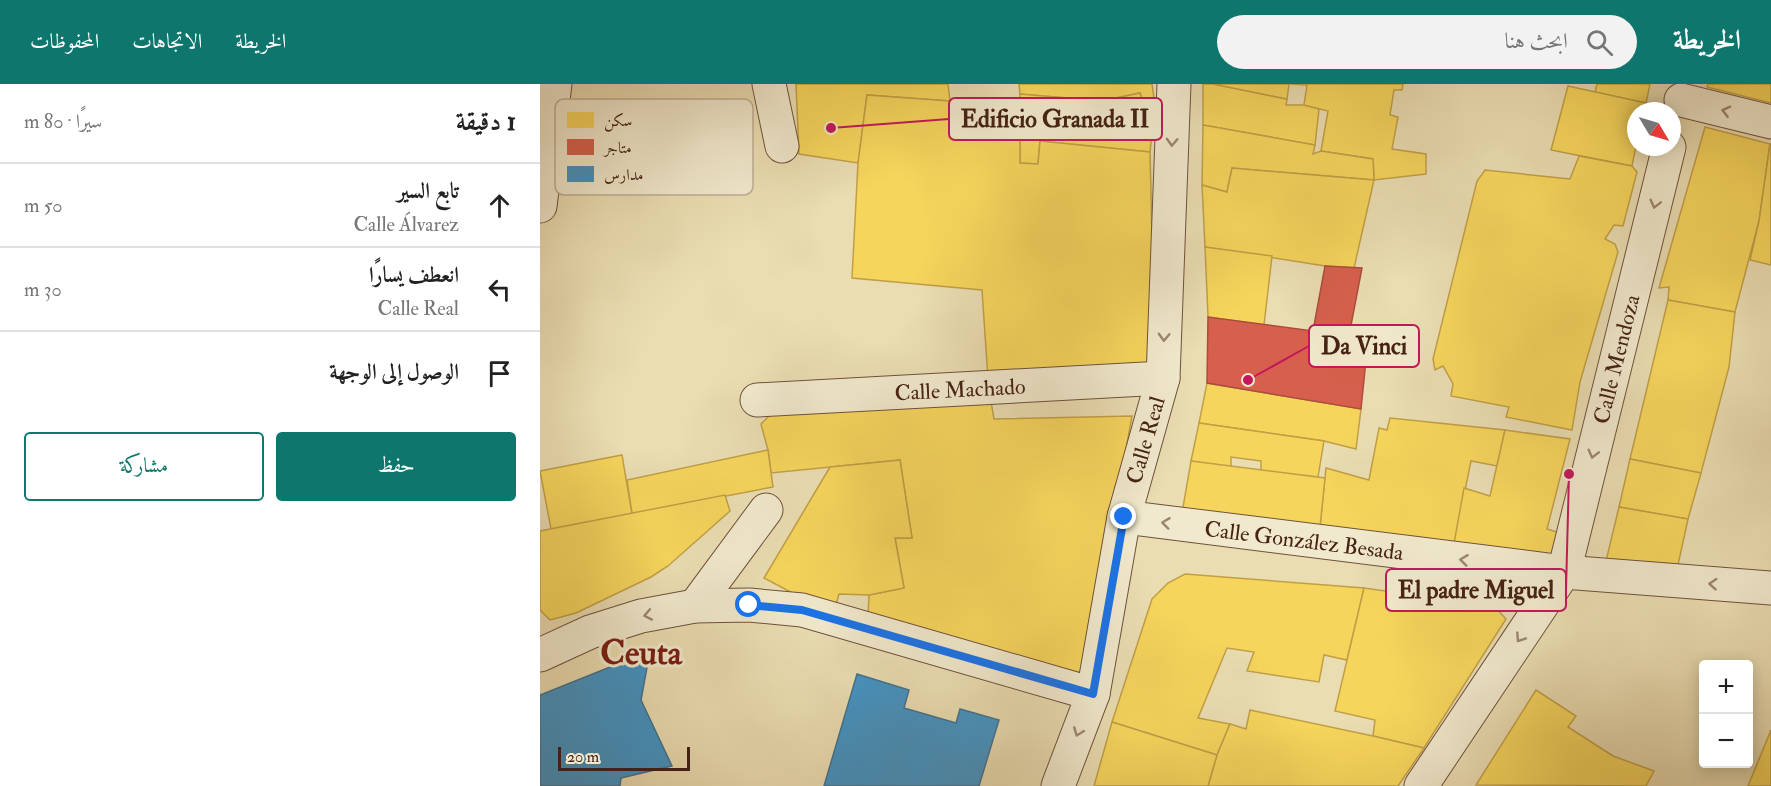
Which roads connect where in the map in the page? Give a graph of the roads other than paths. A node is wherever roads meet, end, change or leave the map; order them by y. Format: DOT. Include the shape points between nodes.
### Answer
graph roads {
  1 [pos="555,84"];
  2 [pos="769,84"];
  3 [pos="1174,84"];
  4 [pos="1682,92"];
  5 [pos="1771,122"];
  6 [pos="782,146"];
  7 [pos="1667,156"];
  8 [pos="540,206"];
  9 [pos="1163,378"];
  10 [pos="757,400"];
  11 [pos="766,510"];
  12 [pos="1124,517"];
  13 [pos="1564,572"];
  14 [pos="1771,588"];
  15 [pos="695,606"];
  16 [pos="540,655"];
  17 [pos="1093,694"];
  18 [pos="1058,786"];
  19 [pos="1421,786"];
  1 -- 8 [label="street"];
  2 -- 6 [label="street"];
  3 -- 9 [label="street, Calle Real, one-way"];
  5 -- 4 [label="street, one-way"];
  7 -- 13 [label="street, Calle Mendoza, one-way"];
  9 -- 10 [label="street, Calle Machado"];
  9 -- 12 [label="street, Calle Real"];
  11 -- 15 [label="street"];
  13 -- 12 [label="street, Calle González Besada, one-way"];
  12 -- 17 [label="street, Calle Real"];
  14 -- 13 [label="street, Calle González Besada, one-way"];
  13 -- 19 [label="street, Calle Mendoza, one-way"];
  15 -- 16 [label="street, one-way" via="641,616 590,632"];
  15 -- 17 [label="street" via="749,605 802,610"];
  17 -- 18 [label="street, Calle Real, one-way"];
}
